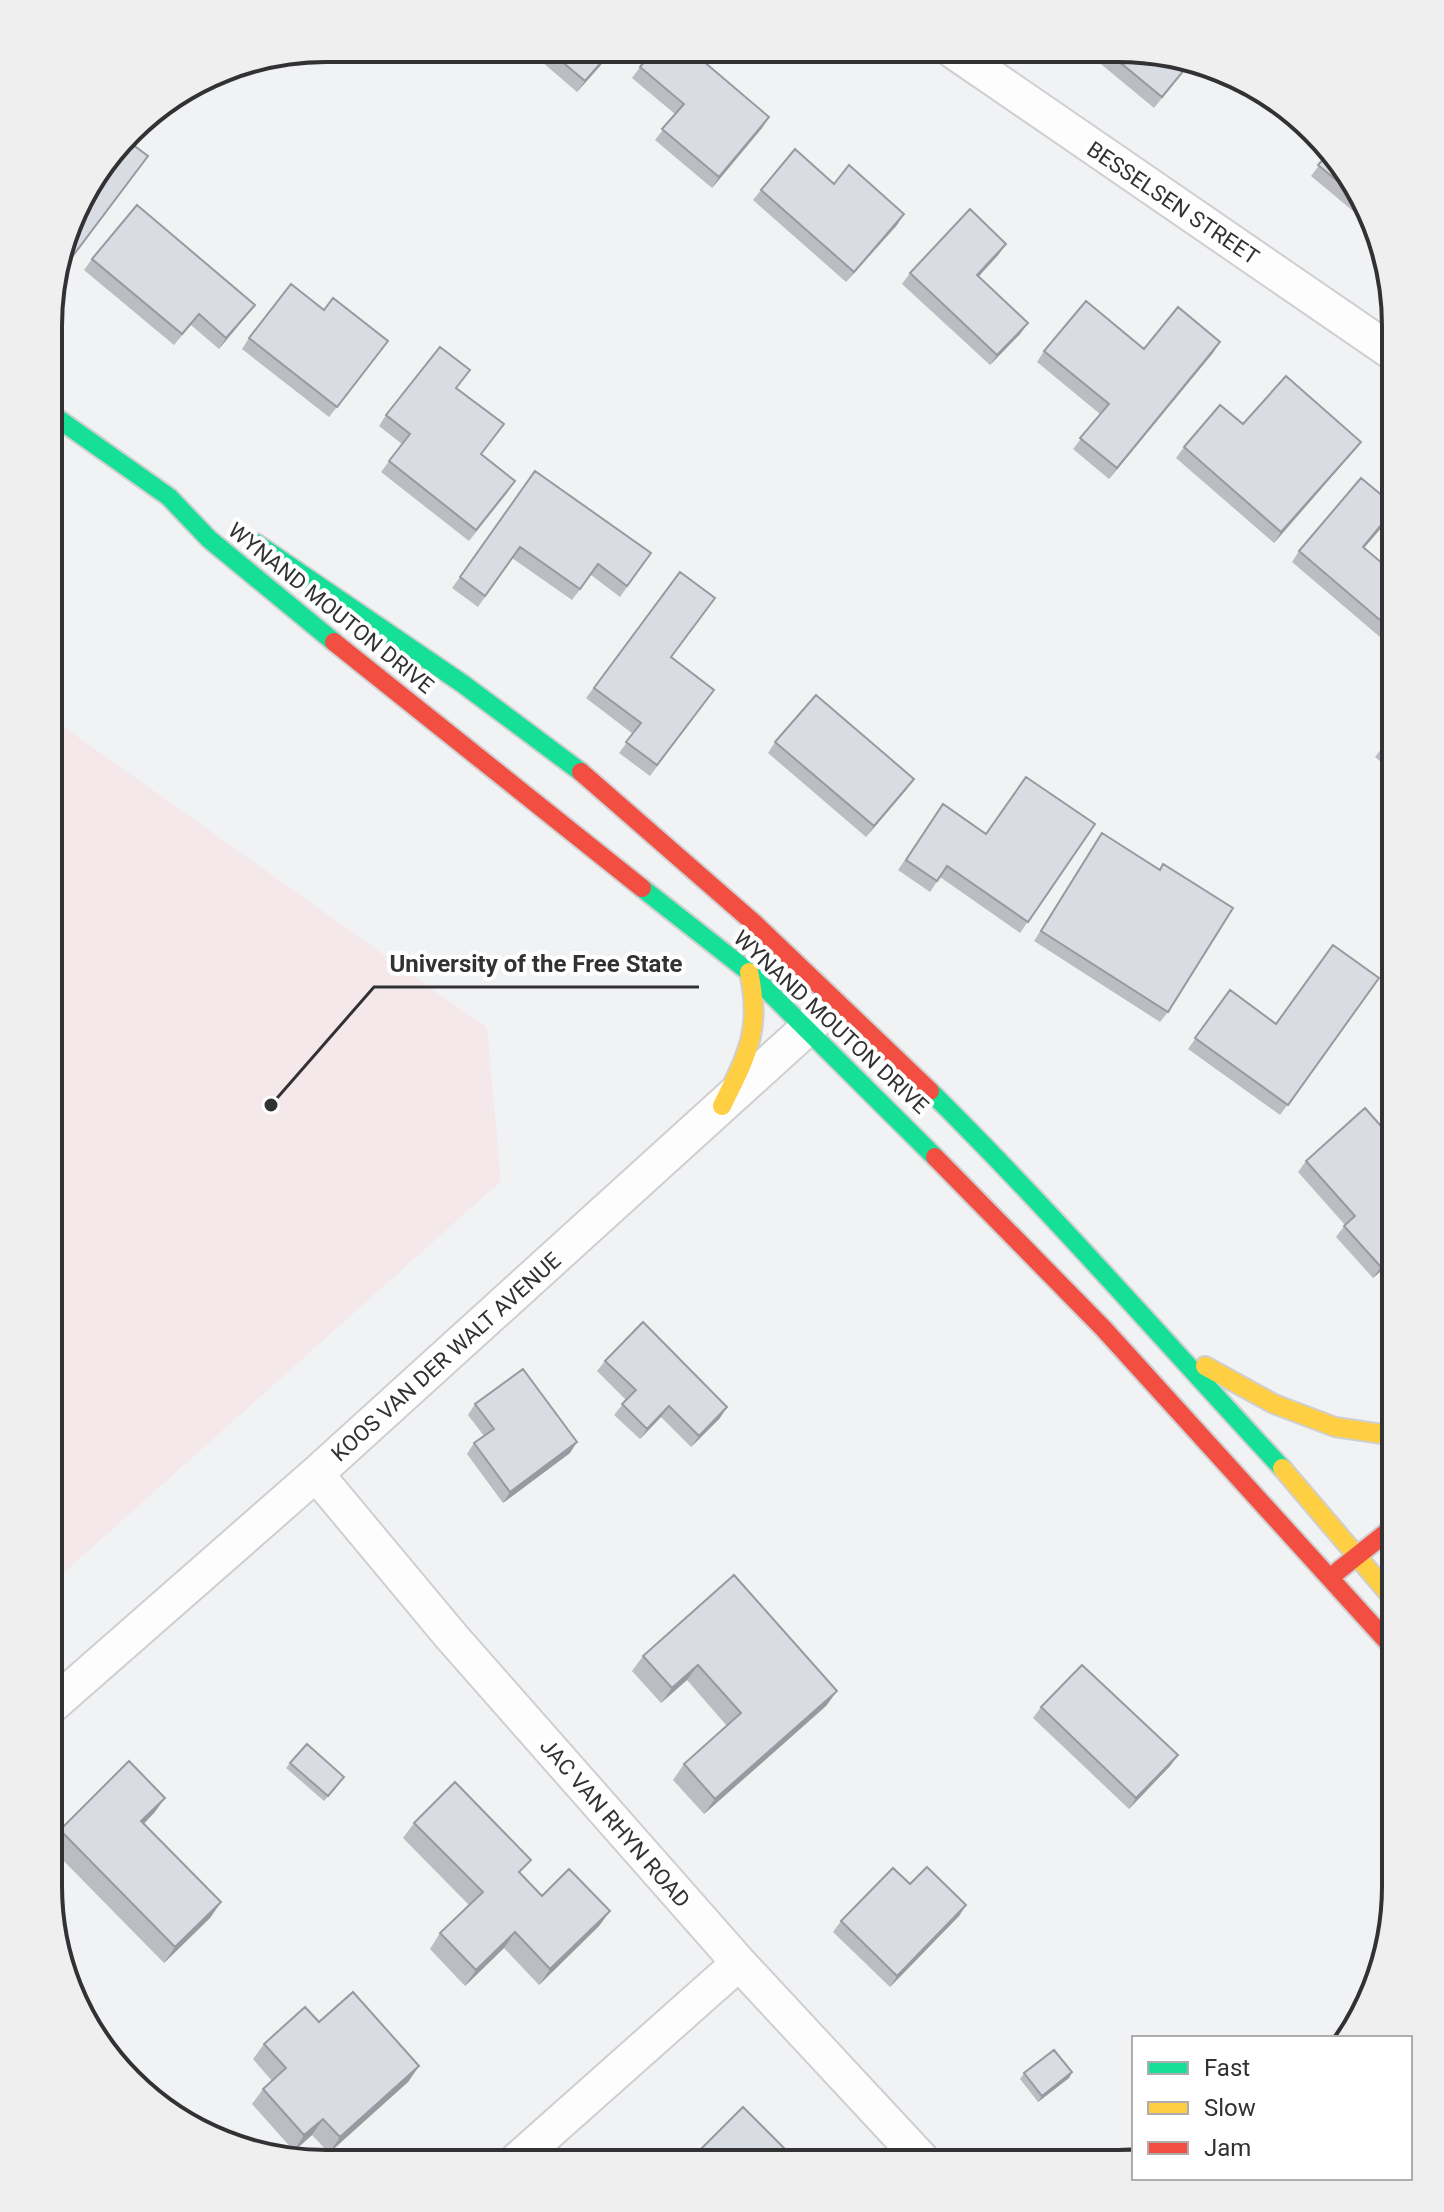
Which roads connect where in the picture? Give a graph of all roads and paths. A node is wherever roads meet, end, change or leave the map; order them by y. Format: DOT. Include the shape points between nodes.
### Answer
graph roads {
  1 [pos="969,62"];
  2 [pos="1382,345"];
  3 [pos="62,421"];
  4 [pos="169,497"];
  5 [pos="212,516"];
  6 [pos="235,528"];
  7 [pos="586,794"];
  8 [pos="559,823"];
  9 [pos="749,972"];
  10 [pos="839,999"];
  11 [pos="808,1028"];
  12 [pos="722,1106"];
  13 [pos="1165,1344"];
  14 [pos="1381,1434"];
  15 [pos="316,1474"];
  16 [pos="1381,1537"];
  17 [pos="1359,1554"];
  18 [pos="1328,1579"];
  19 [pos="1381,1584"];
  20 [pos="1381,1614"];
  21 [pos="1368,1624"];
  22 [pos="1381,1637"];
  23 [pos="62,1697"];
  24 [pos="739,1963"];
  25 [pos="529,2150"];
  26 [pos="913,2150"];
  1 -- 2 [label="street, BESSELSEN STREET"];
  3 -- 4 [label="street, WYNAND MOUTON DRIVE"];
  4 -- 5 [label="street, WYNAND MOUTON DRIVE"];
  4 -- 8 [label="street, WYNAND MOUTON DRIVE" via="209,539"];
  6 -- 7 [label="street, WYNAND MOUTON DRIVE" via="467,688"];
  7 -- 8 [label="street"];
  7 -- 10 [label="street, WYNAND MOUTON DRIVE" via="771,935"];
  8 -- 9 [label="street, WYNAND MOUTON DRIVE"];
  9 -- 11 [label="street, WYNAND MOUTON DRIVE"];
  9 -- 12 [label="street" via="757,1005 756,1034"];
  10 -- 11 [label="street, KOOS VAN DER WALT AVENUE"];
  10 -- 13 [label="street, WYNAND MOUTON DRIVE" via="1026,1189"];
  11 -- 12 [label="street, KOOS VAN DER WALT AVENUE"];
  11 -- 18 [label="street, WYNAND MOUTON DRIVE" via="1103,1328"];
  12 -- 15 [label="street, KOOS VAN DER WALT AVENUE"];
  13 -- 14 [label="street" via="1274,1404 1335,1427"];
  13 -- 17 [label="street, WYNAND MOUTON DRIVE"];
  15 -- 23 [label="street, KOOS VAN DER WALT AVENUE"];
  15 -- 24 [label="street, JAC VAN RHYN ROAD"];
  16 -- 17 [label="street"];
  17 -- 18 [label="street"];
  17 -- 19 [label="street, WYNAND MOUTON DRIVE"];
  18 -- 21 [label="street, WYNAND MOUTON DRIVE"];
  20 -- 21 [label="street"];
  21 -- 22 [label="street, WYNAND MOUTON DRIVE"];
  24 -- 25 [label="street"];
  24 -- 26 [label="street, JAC VAN RHYN ROAD"];
}
